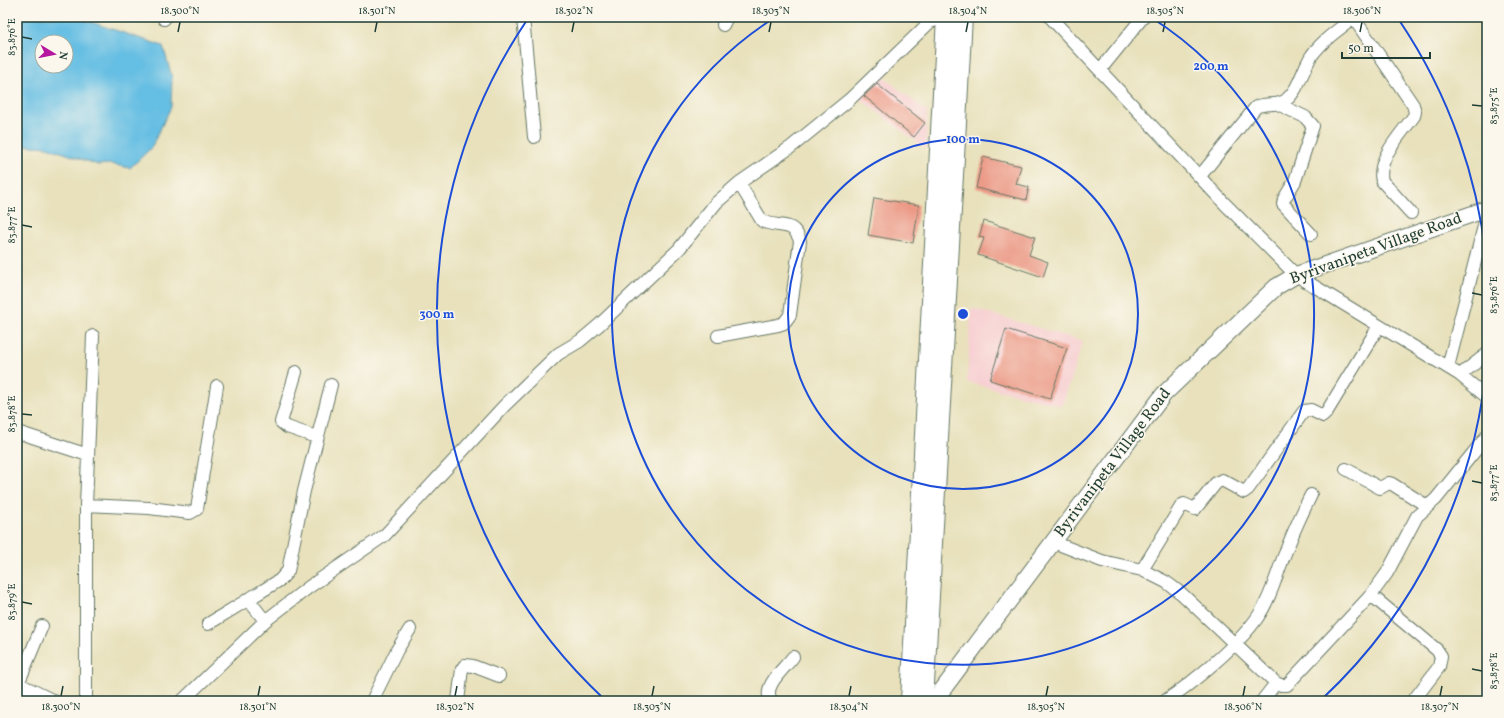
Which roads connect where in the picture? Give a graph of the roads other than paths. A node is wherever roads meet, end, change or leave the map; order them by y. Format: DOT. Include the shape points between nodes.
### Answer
graph roads {
  1 [pos="523,17"];
  2 [pos="945,17"];
  3 [pos="963,17"];
  4 [pos="1050,17"];
  5 [pos="1143,17"];
  6 [pos="1354,17"];
  7 [pos="1100,70"];
  8 [pos="1278,104"];
  9 [pos="534,137"];
  10 [pos="1200,176"];
  11 [pos="739,183"];
  12 [pos="1487,209"];
  13 [pos="1411,213"];
  14 [pos="1311,234"];
  15 [pos="1296,275"];
  16 [pos="1379,326"];
  17 [pos="93,336"];
  18 [pos="718,336"];
  19 [pos="1487,354"];
  20 [pos="1448,368"];
  21 [pos="296,372"];
  22 [pos="1460,375"];
  23 [pos="331,385"];
  24 [pos="217,386"];
  25 [pos="1487,397"];
  26 [pos="17,432"];
  27 [pos="1487,436"];
  28 [pos="316,437"];
  29 [pos="88,455"];
  30 [pos="1346,469"];
  31 [pos="1311,495"];
  32 [pos="86,505"];
  33 [pos="1428,506"];
  34 [pos="1053,542"];
  35 [pos="1142,570"];
  36 [pos="1371,595"];
  37 [pos="248,599"];
  38 [pos="265,621"];
  39 [pos="208,624"];
  40 [pos="42,626"];
  41 [pos="410,629"];
  42 [pos="1234,644"];
  43 [pos="793,657"];
  44 [pos="499,676"];
  45 [pos="1276,683"];
  46 [pos="17,684"];
  47 [pos="54,701"];
  48 [pos="86,701"];
  49 [pos="182,701"];
  50 [pos="372,701"];
  51 [pos="458,701"];
  52 [pos="772,701"];
  53 [pos="910,701"];
  54 [pos="924,701"];
  55 [pos="934,701"];
  56 [pos="1165,701"];
  57 [pos="1262,701"];
  58 [pos="1413,701"];
  1 -- 9 [label="street"];
  2 -- 11 [label="street" via="930,22 849,100 791,147"];
  2 -- 53 [label="main road"];
  3 -- 54 [label="main road"];
  4 -- 7 [label="street"];
  5 -- 7 [label="street"];
  6 -- 8 [label="street" via="1312,55 1291,94"];
  6 -- 13 [label="street" via="1413,105 1414,116 1387,154 1380,174 1382,181"];
  7 -- 10 [label="street"];
  8 -- 10 [label="street" via="1262,104 1256,107"];
  8 -- 14 [label="street" via="1305,118 1313,126 1295,181 1283,204"];
  10 -- 15 [label="street"];
  11 -- 18 [label="street" via="762,221 788,226 798,233 800,241 790,315 784,324"];
  11 -- 38 [label="street" via="712,208 678,249 604,320 580,341 558,354 504,406 385,535 309,586"];
  12 -- 15 [label="street, Byrivanipeta Village Road"];
  12 -- 20 [label="street"];
  15 -- 16 [label="street"];
  15 -- 34 [label="street, Byrivanipeta Village Road" via="1276,287 1164,394"];
  16 -- 20 [label="street"];
  16 -- 35 [label="street" via="1326,413 1323,416 1311,410 1304,411 1248,490 1244,492 1222,480 1216,483 1195,509 1182,504"];
  17 -- 29 [label="street"];
  19 -- 22 [label="street"];
  20 -- 22 [label="street"];
  21 -- 28 [label="street" via="281,422"];
  22 -- 25 [label="street"];
  23 -- 28 [label="street"];
  24 -- 32 [label="street" via="197,509 194,512"];
  26 -- 29 [label="street"];
  27 -- 33 [label="street" via="1441,494"];
  28 -- 37 [label="street" via="288,571 280,580"];
  29 -- 32 [label="street"];
  30 -- 33 [label="street" via="1380,488 1392,484"];
  31 -- 42 [label="street" via="1291,536 1258,617"];
  32 -- 48 [label="street"];
  33 -- 36 [label="street" via="1417,516 1387,572"];
  34 -- 35 [label="street" via="1102,561"];
  34 -- 55 [label="street, Byrivanipeta Village Road"];
  35 -- 42 [label="street" via="1166,582 1182,594"];
  36 -- 45 [label="street" via="1287,685 1281,686"];
  36 -- 58 [label="street" via="1441,656 1439,667"];
  37 -- 38 [label="street"];
  37 -- 39 [label="street"];
  38 -- 49 [label="street"];
  40 -- 46 [label="street"];
  41 -- 50 [label="street"];
  42 -- 45 [label="street"];
  42 -- 56 [label="street" via="1196,678"];
  43 -- 52 [label="street" via="770,686 768,692"];
  44 -- 51 [label="street" via="465,665 462,669"];
  45 -- 57 [label="street"];
  46 -- 47 [label="street"];
}
